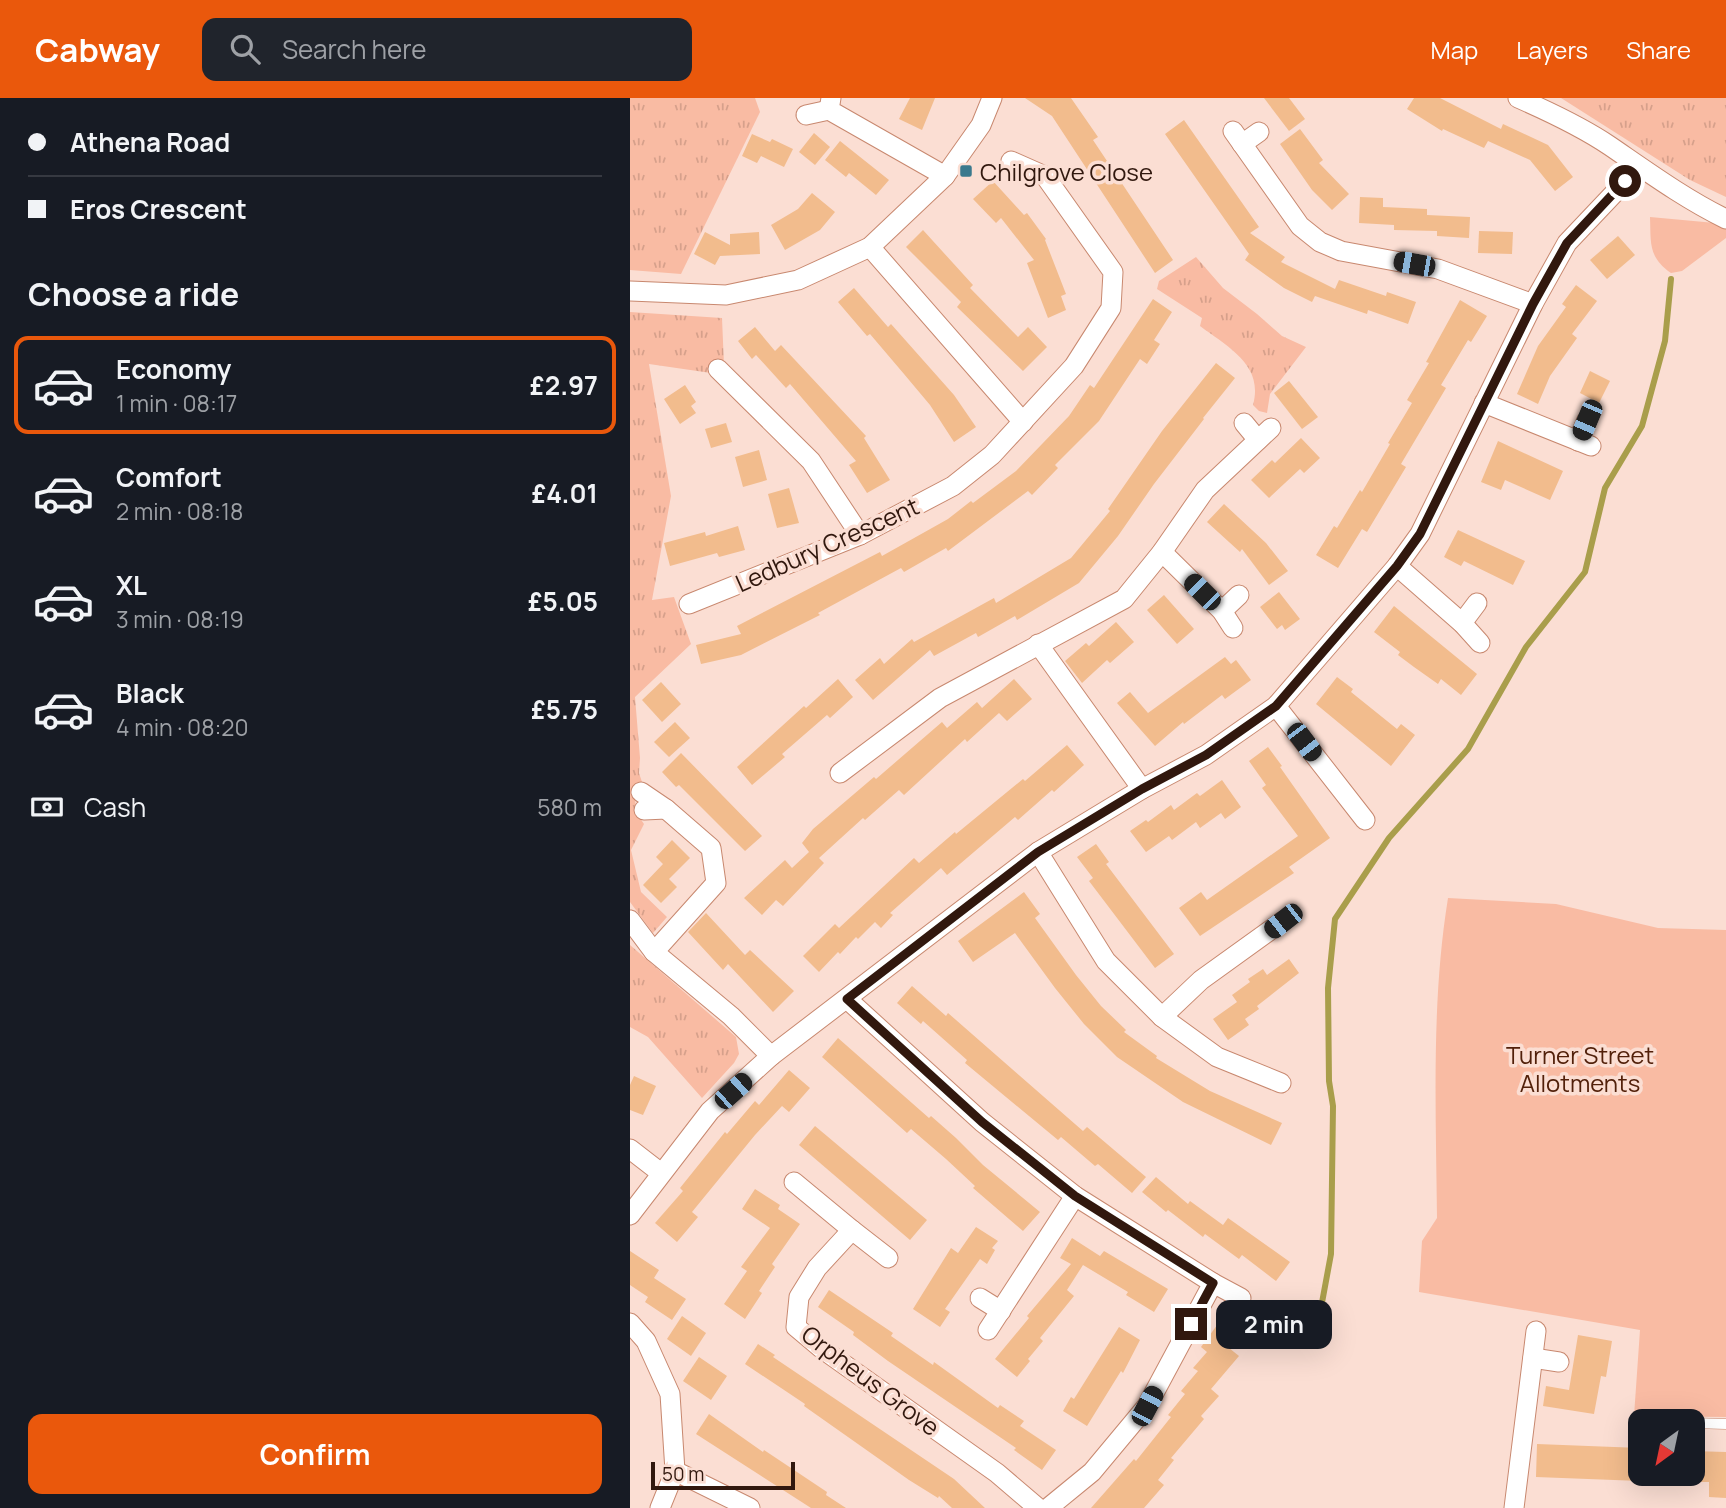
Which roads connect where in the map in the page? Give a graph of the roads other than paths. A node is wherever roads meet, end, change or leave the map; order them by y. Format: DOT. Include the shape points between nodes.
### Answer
graph roads {
  1 [pos="992,98"];
  2 [pos="1518,98"];
  3 [pos="830,104"];
  4 [pos="806,115"];
  5 [pos="1259,132"];
  6 [pos="1011,161"];
  7 [pos="1639,167"];
  8 [pos="945,176"];
  9 [pos="1726,219"];
  10 [pos="870,247"];
  11 [pos="630,291"];
  12 [pos="1533,304"];
  13 [pos="718,369"];
  14 [pos="1484,403"];
  15 [pos="1587,420"];
  16 [pos="1023,422"];
  17 [pos="1244,424"];
  18 [pos="860,535"];
  19 [pos="1162,552"];
  20 [pos="1397,566"];
  21 [pos="1239,596"];
  22 [pos="1477,603"];
  23 [pos="1222,611"];
  24 [pos="709,617"];
  25 [pos="1462,623"];
  26 [pos="1233,628"];
  27 [pos="1480,643"];
  28 [pos="1038,644"];
  29 [pos="1276,706"];
  30 [pos="840,748"];
  31 [pos="1142,789"];
  32 [pos="643,801"];
  33 [pos="1365,820"];
  34 [pos="1038,852"];
  35 [pos="630,920"];
  36 [pos="1283,921"];
  37 [pos="654,952"];
  38 [pos="847,999"];
  39 [pos="1162,1017"];
  40 [pos="771,1056"];
  41 [pos="1280,1083"];
  42 [pos="630,1149"];
  43 [pos="661,1173"];
  44 [pos="794,1182"];
  45 [pos="1075,1196"];
  46 [pos="630,1215"];
  47 [pos="852,1230"];
  48 [pos="888,1258"];
  49 [pos="1213,1283"];
  50 [pos="980,1298"];
  51 [pos="1241,1298"];
  52 [pos="1000,1311"];
  53 [pos="630,1323"];
  54 [pos="988,1330"];
  55 [pos="1536,1331"];
  56 [pos="1533,1358"];
  57 [pos="1559,1362"];
  58 [pos="1705,1423"];
  59 [pos="1726,1424"];
  60 [pos="675,1471"];
  61 [pos="660,1508"];
  62 [pos="750,1508"];
  63 [pos="1038,1508"];
  64 [pos="1048,1508"];
  65 [pos="1514,1508"];
  66 [pos="1522,1508"];
  1 -- 8 [label="street" via="981,125"];
  2 -- 7 [label="street" via="1564,119"];
  3 -- 4 [label="street"];
  3 -- 8 [label="street"];
  5 -- 12 [label="street" via="1238,137 1300,226 1320,242 1342,251 1438,269"];
  6 -- 16 [label="street, Ledbury Crescent" via="1032,160 1113,272 1111,308 1074,366"];
  7 -- 9 [label="street"];
  7 -- 12 [label="street" via="1567,243"];
  8 -- 10 [label="street"];
  10 -- 11 [label="street" via="798,281 726,295"];
  10 -- 16 [label="street"];
  12 -- 14 [label="street"];
  13 -- 18 [label="street" via="729,394 811,461"];
  14 -- 15 [label="street" via="1584,443"];
  14 -- 20 [label="street" via="1420,534"];
  16 -- 18 [label="street, Ledbury Crescent" via="953,486"];
  17 -- 19 [label="street" via="1264,434 1205,490"];
  18 -- 24 [label="street, Ledbury Crescent" via="696,601"];
  19 -- 23 [label="street"];
  19 -- 28 [label="street" via="1124,600"];
  20 -- 25 [label="street"];
  20 -- 29 [label="street"];
  21 -- 23 [label="street"];
  22 -- 25 [label="street"];
  23 -- 26 [label="street"];
  25 -- 27 [label="street"];
  28 -- 30 [label="street" via="940,698 846,769"];
  28 -- 31 [label="street"];
  29 -- 31 [label="street" via="1206,755"];
  29 -- 33 [label="street" via="1353,790"];
  31 -- 34 [label="street"];
  32 -- 37 [label="street" via="666,809 711,848 716,883"];
  34 -- 38 [label="street"];
  34 -- 39 [label="street" via="1106,961"];
  35 -- 37 [label="street"];
  36 -- 39 [label="street" via="1265,943 1201,980"];
  37 -- 40 [label="street"];
  38 -- 40 [label="street"];
  38 -- 45 [label="street" via="982,1122"];
  39 -- 41 [label="street" via="1217,1057"];
  40 -- 43 [label="street" via="710,1111"];
  42 -- 43 [label="street"];
  43 -- 46 [label="street"];
  44 -- 47 [label="street"];
  45 -- 49 [label="street"];
  45 -- 52 [label="street"];
  47 -- 48 [label="street"];
  47 -- 63 [label="street, Orpheus Grove" via="817,1268 799,1297 796,1327"];
  49 -- 51 [label="street"];
  49 -- 64 [label="street" via="1147,1406 1092,1472"];
  50 -- 52 [label="street"];
  52 -- 54 [label="street"];
  53 -- 60 [label="street" via="646,1341 670,1394"];
  55 -- 56 [label="street"];
  56 -- 57 [label="street"];
  56 -- 65 [label="street"];
  58 -- 59 [label="lane"];
  60 -- 61 [label="street"];
  60 -- 62 [label="street"];
  65 -- 66 [label="street"];
}
